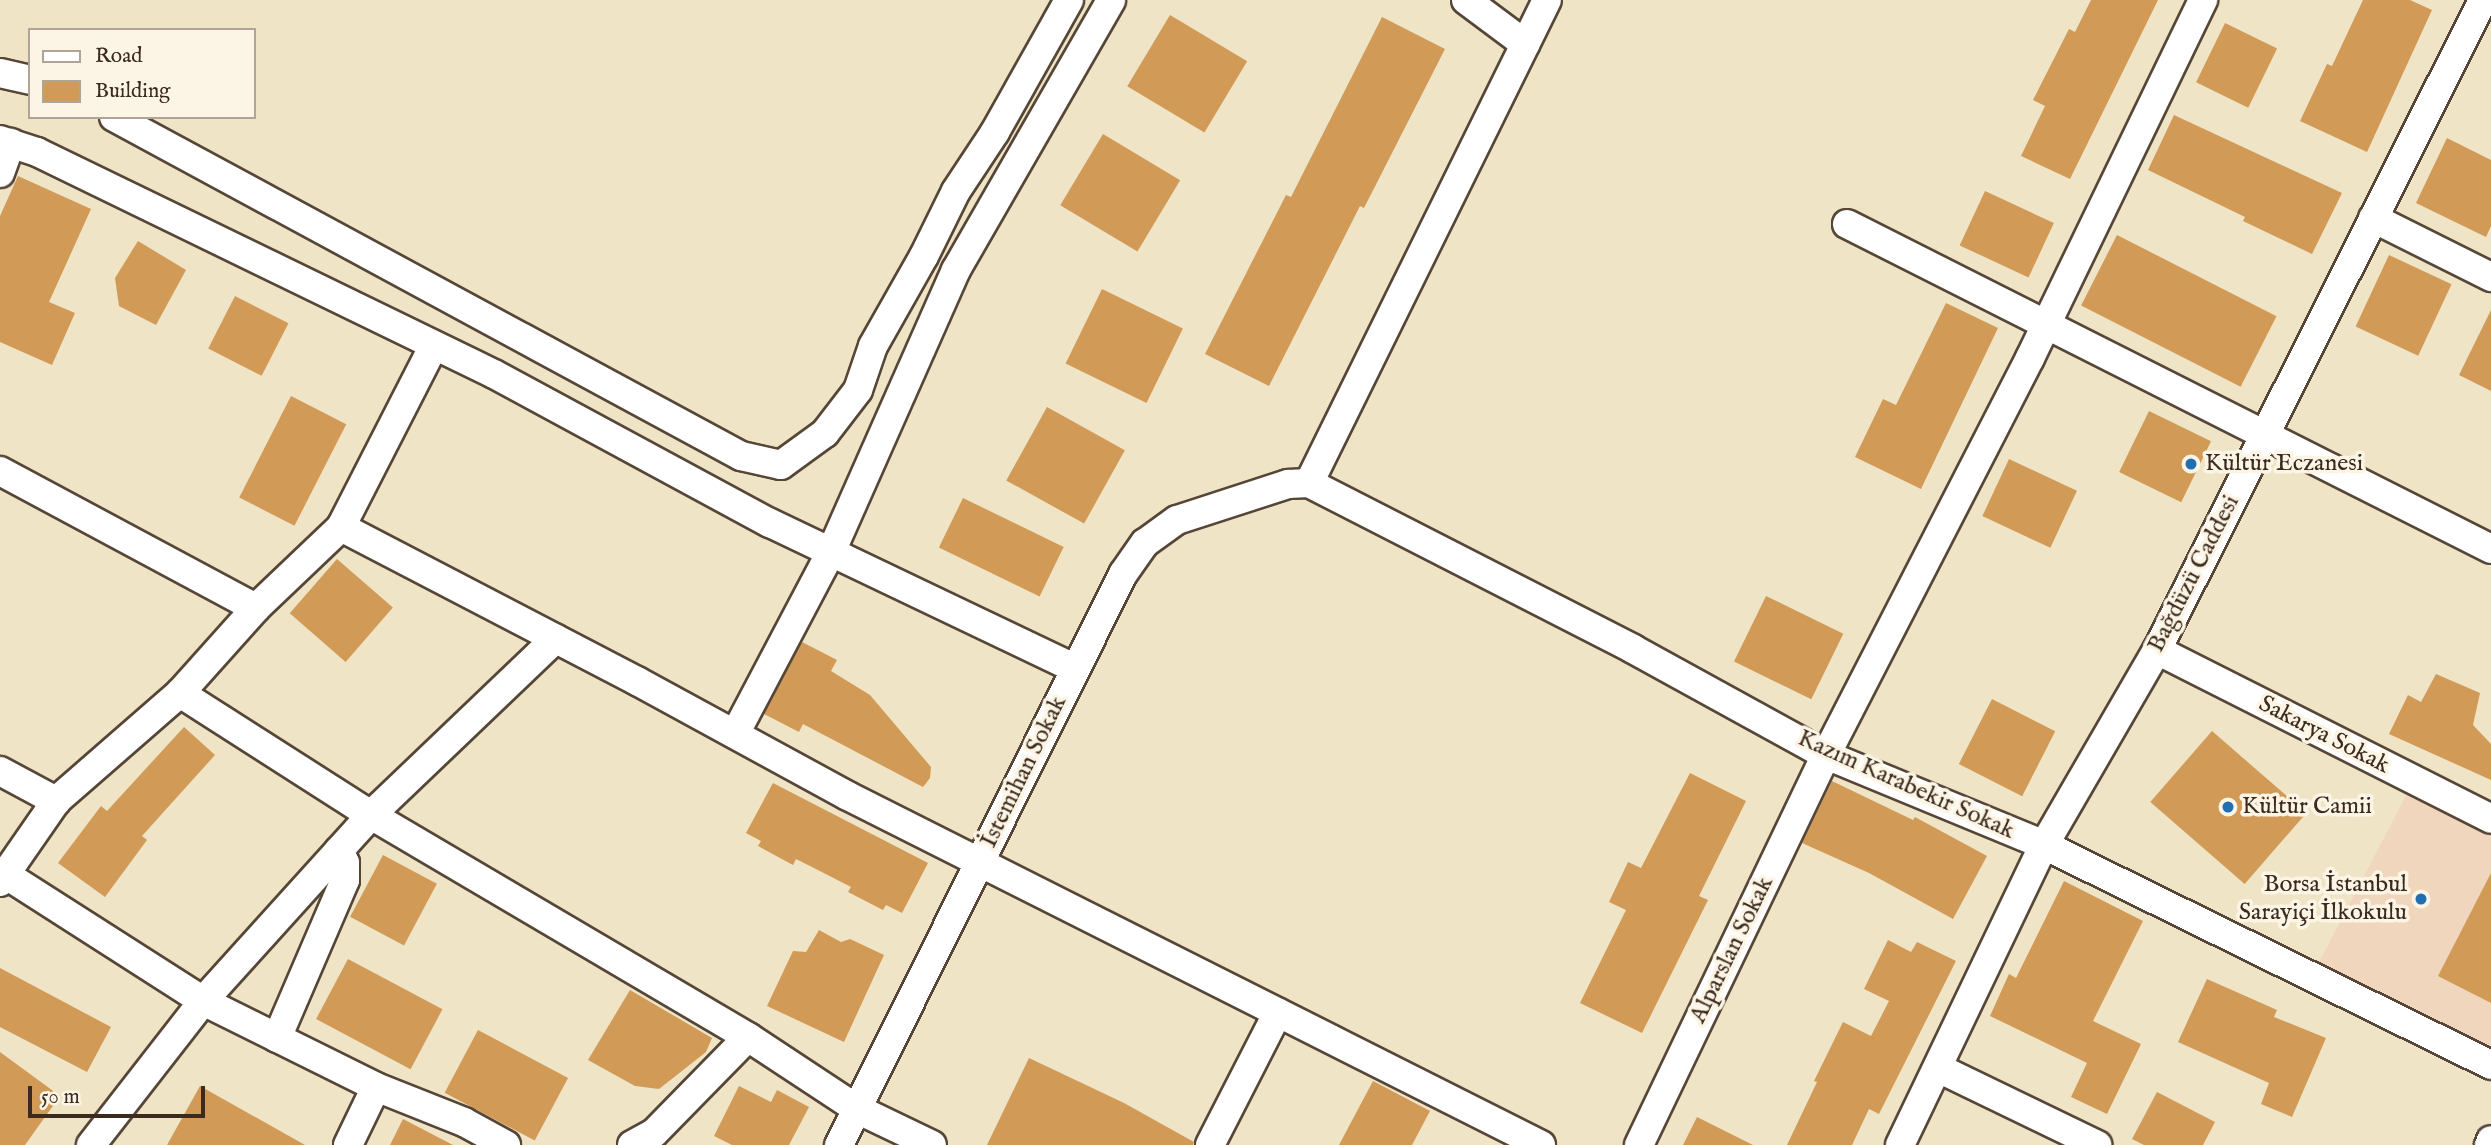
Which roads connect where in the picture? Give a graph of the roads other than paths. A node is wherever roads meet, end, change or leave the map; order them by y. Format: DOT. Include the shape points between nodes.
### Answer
graph roads {
  1 [pos="1069,0"];
  2 [pos="1111,0"];
  3 [pos="1466,0"];
  4 [pos="1548,0"];
  5 [pos="2203,0"];
  6 [pos="2482,3"];
  7 [pos="1525,44"];
  8 [pos="0,73"];
  9 [pos="28,80"];
  10 [pos="118,119"];
  11 [pos="5,142"];
  12 [pos="0,173"];
  13 [pos="2374,218"];
  14 [pos="1847,224"];
  15 [pos="2491,278"];
  16 [pos="2046,324"];
  17 [pos="433,347"];
  18 [pos="2264,435"];
  19 [pos="0,471"];
  20 [pos="1299,483"];
  21 [pos="341,527"];
  22 [pos="2491,549"];
  23 [pos="831,552"];
  24 [pos="256,608"];
  25 [pos="555,639"];
  26 [pos="2157,650"];
  27 [pos="1074,668"];
  28 [pos="180,693"];
  29 [pos="735,734"];
  30 [pos="1826,755"];
  31 [pos="0,771"];
  32 [pos="56,801"];
  33 [pos="371,815"];
  34 [pos="2491,820"];
  35 [pos="2044,845"];
  36 [pos="339,850"];
  37 [pos="980,863"];
  38 [pos="2,876"];
  39 [pos="203,1001"];
  40 [pos="1278,1012"];
  41 [pos="748,1037"];
  42 [pos="277,1038"];
  43 [pos="2491,1065"];
  44 [pos="1938,1068"];
  45 [pos="376,1087"];
  46 [pos="857,1109"];
  47 [pos="2491,1140"];
  48 [pos="91,1145"];
  49 [pos="348,1145"];
  50 [pos="506,1145"];
  51 [pos="632,1145"];
  52 [pos="839,1145"];
  53 [pos="932,1145"];
  54 [pos="1210,1145"];
  55 [pos="1541,1145"];
  56 [pos="1639,1145"];
  57 [pos="1900,1145"];
  58 [pos="2096,1145"];
  59 [pos="2488,1145"];
  1 -- 10 [label="street" via="995,132 956,191 873,346 858,390 825,433 781,465 741,456"];
  2 -- 23 [label="street" via="956,270"];
  3 -- 7 [label="street"];
  4 -- 7 [label="street"];
  5 -- 16 [label="street, Alparslan Sokak"];
  6 -- 13 [label="street, Bağdüzü Caddesi"];
  7 -- 20 [label="street"];
  8 -- 9 [label="street"];
  11 -- 12 [label="street"];
  11 -- 17 [label="street" via="37,152"];
  13 -- 15 [label="street"];
  13 -- 18 [label="street, Bağdüzü Caddesi"];
  14 -- 16 [label="street"];
  16 -- 18 [label="street"];
  16 -- 30 [label="street, Alparslan Sokak"];
  17 -- 21 [label="street"];
  17 -- 23 [label="street" via="494,374"];
  18 -- 22 [label="street"];
  18 -- 26 [label="street, Bağdüzü Caddesi"];
  19 -- 24 [label="street"];
  20 -- 27 [label="street, İstemihan Sokak" via="1177,520 1145,543 1123,574"];
  20 -- 30 [label="street, Kazım Karabekir Sokak" via="1633,649"];
  21 -- 24 [label="street"];
  21 -- 25 [label="street"];
  23 -- 27 [label="street"];
  23 -- 29 [label="street"];
  24 -- 28 [label="street"];
  25 -- 29 [label="street"];
  25 -- 33 [label="street"];
  26 -- 34 [label="street, Sakarya Sokak"];
  26 -- 35 [label="street, Bağdüzü Caddesi"];
  27 -- 37 [label="street, İstemihan Sokak"];
  28 -- 32 [label="street"];
  28 -- 33 [label="street"];
  29 -- 37 [label="street"];
  30 -- 35 [label="street, Kazım Karabekir Sokak"];
  30 -- 56 [label="street, Alparslan Sokak"];
  31 -- 32 [label="street"];
  32 -- 38 [label="street"];
  33 -- 36 [label="street"];
  33 -- 41 [label="street"];
  35 -- 43 [label="street, Kazım Karabekir Sokak"];
  35 -- 44 [label="street, Bağdüzü Caddesi"];
  36 -- 39 [label="street"];
  36 -- 42 [label="street" via="345,880"];
  37 -- 40 [label="street"];
  37 -- 46 [label="street, İstemihan Sokak"];
  38 -- 39 [label="street"];
  39 -- 42 [label="street"];
  39 -- 48 [label="street"];
  40 -- 54 [label="street"];
  40 -- 55 [label="street"];
  41 -- 46 [label="street"];
  41 -- 51 [label="street" via="654,1133"];
  42 -- 45 [label="street"];
  44 -- 57 [label="street, Bağdüzü Caddesi"];
  44 -- 58 [label="street"];
  45 -- 49 [label="street"];
  45 -- 50 [label="street" via="464,1122"];
  46 -- 52 [label="street, İstemihan Sokak"];
  46 -- 53 [label="street"];
  47 -- 59 [label="street"];
}
